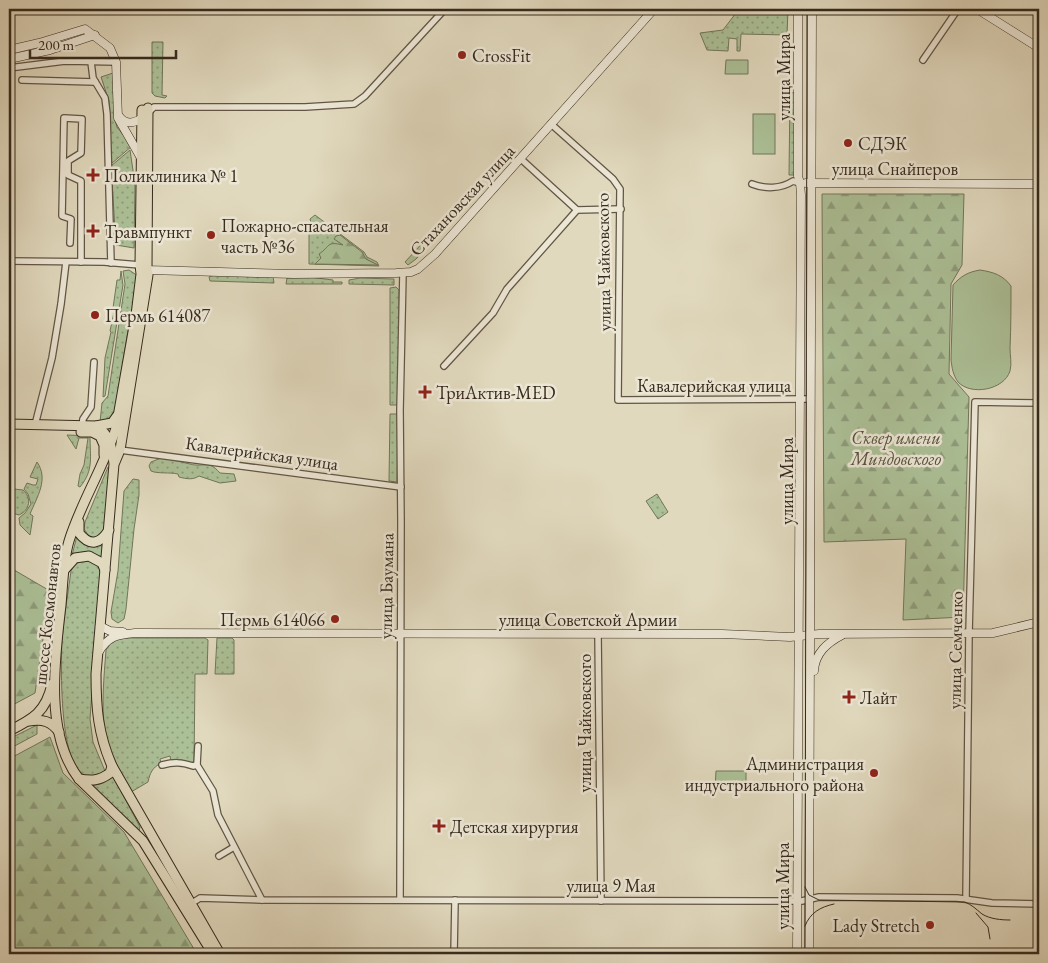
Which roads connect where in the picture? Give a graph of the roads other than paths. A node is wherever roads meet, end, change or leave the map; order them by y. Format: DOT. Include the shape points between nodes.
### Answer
graph roads {
  1 [pos="445,9"];
  2 [pos="654,9"];
  3 [pos="798,9"];
  4 [pos="812,9"];
  5 [pos="958,9"];
  6 [pos="977,9"];
  7 [pos="95,35"];
  8 [pos="1039,48"];
  9 [pos="9,50"];
  10 [pos="9,59"];
  11 [pos="923,60"];
  12 [pos="91,62"];
  13 [pos="116,62"];
  14 [pos="9,68"];
  15 [pos="22,80"];
  16 [pos="95,82"];
  17 [pos="117,112"];
  18 [pos="145,112"];
  19 [pos="550,124"];
  20 [pos="141,158"];
  21 [pos="521,159"];
  22 [pos="800,183"];
  23 [pos="811,183"];
  24 [pos="752,184"];
  25 [pos="1039,184"];
  26 [pos="621,209"];
  27 [pos="577,210"];
  28 [pos="70,243"];
  29 [pos="9,261"];
  30 [pos="66,262"];
  31 [pos="81,262"];
  32 [pos="111,263"];
  33 [pos="143,268"];
  34 [pos="403,273"];
  35 [pos="94,362"];
  36 [pos="444,366"];
  37 [pos="618,400"];
  38 [pos="801,400"];
  39 [pos="810,400"];
  40 [pos="1039,403"];
  41 [pos="120,411"];
  42 [pos="9,424"];
  43 [pos="34,425"];
  44 [pos="82,426"];
  45 [pos="96,426"];
  46 [pos="9,430"];
  47 [pos="111,443"];
  48 [pos="120,450"];
  49 [pos="104,460"];
  50 [pos="114,464"];
  51 [pos="400,487"];
  52 [pos="79,514"];
  53 [pos="109,530"];
  54 [pos="64,571"];
  55 [pos="105,571"];
  56 [pos="1039,622"];
  57 [pos="100,626"];
  58 [pos="135,633"];
  59 [pos="969,633"];
  60 [pos="400,634"];
  61 [pos="598,634"];
  62 [pos="810,635"];
  63 [pos="842,635"];
  64 [pos="800,636"];
  65 [pos="98,653"];
  66 [pos="54,674"];
  67 [pos="810,692"];
  68 [pos="27,722"];
  69 [pos="9,731"];
  70 [pos="60,734"];
  71 [pos="198,746"];
  72 [pos="197,765"];
  73 [pos="112,766"];
  74 [pos="162,766"];
  75 [pos="79,779"];
  76 [pos="234,847"];
  77 [pos="219,856"];
  78 [pos="809,899"];
  79 [pos="966,899"];
  80 [pos="262,900"];
  81 [pos="400,900"];
  82 [pos="454,900"];
  83 [pos="600,901"];
  84 [pos="797,901"];
  85 [pos="1039,904"];
  86 [pos="188,905"];
  87 [pos="213,954"];
  88 [pos="220,954"];
  89 [pos="454,954"];
  90 [pos="797,954"];
  91 [pos="809,954"];
  1 -- 18 [label="street" via="357,103 305,107 154,107"];
  2 -- 19 [label="main road, Стахановская улица"];
  3 -- 22 [label="main road, улица Мира"];
  4 -- 23 [label="main road, улица Мира"];
  5 -- 11 [label="street"];
  6 -- 8 [label="main road"];
  7 -- 9 [label="main road" via="85,29"];
  7 -- 10 [label="main road"];
  7 -- 13 [label="main road" via="110,48"];
  12 -- 13 [label="street"];
  12 -- 14 [label="street" via="56,62"];
  12 -- 16 [label="street"];
  13 -- 17 [label="main road"];
  15 -- 16 [label="street"];
  16 -- 32 [label="street" via="105,98 107,114"];
  17 -- 18 [label="main road" via="122,120 132,123"];
  17 -- 20 [label="main road"];
  18 -- 20 [label="main road, шоссе Космонавтов"];
  18 -- 33 [label="main road, шоссе Космонавтов"];
  19 -- 21 [label="main road, Стахановская улица"];
  19 -- 26 [label="street, улица Чайковского" via="615,181 620,189"];
  20 -- 33 [label="main road, шоссе Космонавтов"];
  21 -- 27 [label="street"];
  21 -- 34 [label="main road, Стахановская улица" via="431,258 418,269"];
  22 -- 23 [label="main road, улица Снайперов"];
  22 -- 24 [label="street, улица Снайперов" via="793,181 781,187"];
  22 -- 38 [label="main road, улица Мира"];
  23 -- 25 [label="main road, улица Снайперов"];
  23 -- 39 [label="main road, улица Мира"];
  26 -- 27 [label="street"];
  26 -- 37 [label="street, улица Чайковского"];
  27 -- 36 [label="street" via="507,289 493,313"];
  28 -- 31 [label="street" via="71,219 62,216 64,118 82,118 81,153 68,161 68,175 81,181"];
  29 -- 30 [label="street"];
  30 -- 31 [label="street"];
  30 -- 43 [label="street" via="52,358"];
  31 -- 32 [label="street"];
  32 -- 33 [label="street"];
  33 -- 34 [label="main road, Стахановская улица" via="294,274"];
  33 -- 41 [label="main road, шоссе Космонавтов"];
  33 -- 48 [label="main road, шоссе Космонавтов" via="148,275"];
  34 -- 51 [label="street, улица Баумана"];
  35 -- 44 [label="street" via="91,408"];
  37 -- 38 [label="street, Кавалерийская улица"];
  38 -- 39 [label="street, Кавалерийская улица"];
  38 -- 64 [label="main road, улица Мира"];
  39 -- 62 [label="main road, улица Мира"];
  40 -- 59 [label="street, улица Семченко" via="975,402"];
  41 -- 45 [label="main road" via="112,423"];
  41 -- 47 [label="main road, шоссе Космонавтов"];
  42 -- 43 [label="main road"];
  43 -- 44 [label="main road"];
  44 -- 45 [label="main road"];
  45 -- 47 [label="main road"];
  46 -- 49 [label="main road" via="92,432 103,440"];
  47 -- 49 [label="main road, шоссе Космонавтов"];
  47 -- 50 [label="main road, шоссе Космонавтов"];
  48 -- 50 [label="main road, шоссе Космонавтов"];
  48 -- 51 [label="street, Кавалерийская улица"];
  49 -- 52 [label="main road, шоссе Космонавтов"];
  50 -- 53 [label="main road, шоссе Космонавтов"];
  51 -- 60 [label="street, улица Баумана"];
  52 -- 53 [label="main road" via="79,533 87,540 100,541"];
  52 -- 54 [label="main road, шоссе Космонавтов" via="69,542"];
  53 -- 55 [label="main road, шоссе Космонавтов"];
  54 -- 55 [label="main road" via="75,558 89,556 102,562"];
  54 -- 66 [label="main road, шоссе Космонавтов"];
  55 -- 57 [label="main road, шоссе Космонавтов"];
  56 -- 59 [label="main road, улица Советской Армии" via="993,633"];
  57 -- 58 [label="main road, улица Советской Армии" via="110,631"];
  57 -- 65 [label="main road, шоссе Космонавтов"];
  58 -- 60 [label="main road, улица Советской Армии"];
  58 -- 65 [label="main road, улица Советской Армии" via="111,637"];
  59 -- 63 [label="main road, улица Советской Армии"];
  59 -- 79 [label="street, улица Семченко"];
  60 -- 61 [label="main road, улица Советской Армии"];
  60 -- 81 [label="street, улица Баумана"];
  61 -- 64 [label="main road, улица Советской Армии"];
  61 -- 83 [label="street, улица Чайковского"];
  62 -- 63 [label="main road, улица Советской Армии"];
  62 -- 64 [label="main road, улица Советской Армии"];
  62 -- 67 [label="main road, улица Мира"];
  63 -- 67 [label="main road" via="815,659"];
  64 -- 84 [label="main road, улица Мира"];
  65 -- 73 [label="main road, шоссе Космонавтов" via="96,705 104,746"];
  66 -- 68 [label="main road" via="46,703"];
  66 -- 70 [label="main road, шоссе Космонавтов"];
  67 -- 78 [label="main road, улица Мира"];
  68 -- 69 [label="main road"];
  68 -- 70 [label="main road" via="50,723"];
  70 -- 75 [label="main road, шоссе Космонавтов" via="65,756"];
  71 -- 72 [label="street"];
  72 -- 74 [label="street" via="172,762"];
  72 -- 76 [label="street" via="213,791 218,815"];
  73 -- 75 [label="main road" via="110,773 98,780"];
  73 -- 86 [label="main road, шоссе Космонавтов"];
  75 -- 86 [label="main road, шоссе Космонавтов" via="143,841"];
  76 -- 77 [label="street"];
  76 -- 80 [label="street"];
  78 -- 79 [label="street, улица 9 Мая"];
  78 -- 84 [label="street, улица 9 Мая"];
  78 -- 91 [label="main road, улица Мира"];
  79 -- 85 [label="street, улица 9 Мая"];
  80 -- 81 [label="street, улица 9 Мая"];
  80 -- 86 [label="street, улица 9 Мая" via="200,898"];
  81 -- 82 [label="street, улица 9 Мая"];
  82 -- 83 [label="street, улица 9 Мая"];
  82 -- 89 [label="street"];
  83 -- 84 [label="street, улица 9 Мая"];
  84 -- 90 [label="main road, улица Мира"];
  86 -- 87 [label="main road, шоссе Космонавтов"];
  86 -- 88 [label="main road, шоссе Космонавтов"];
}
